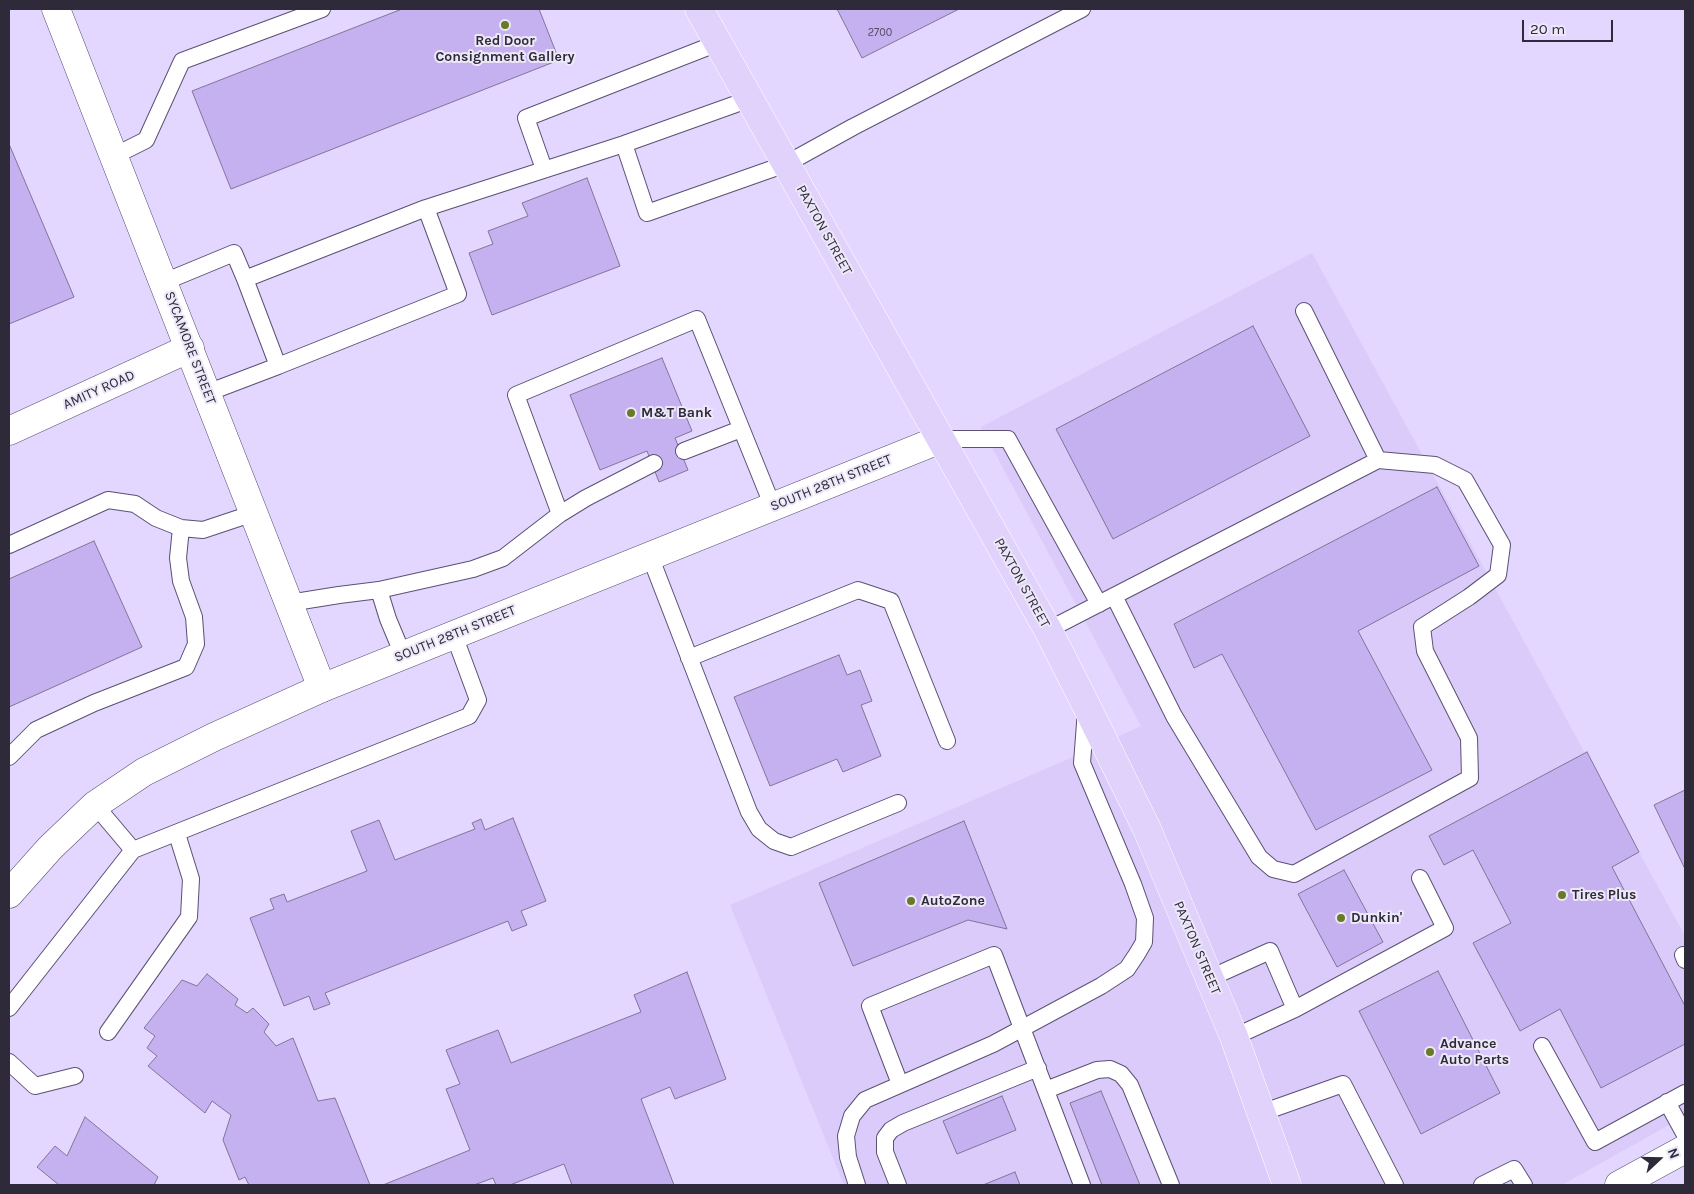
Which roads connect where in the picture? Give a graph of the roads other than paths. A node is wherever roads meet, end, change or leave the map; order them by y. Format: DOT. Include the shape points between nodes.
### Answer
graph roads {
  1 [pos="56,9"];
  2 [pos="322,9"];
  3 [pos="699,9"];
  4 [pos="1082,9"];
  5 [pos="718,42"];
  6 [pos="750,98"];
  7 [pos="624,144"];
  8 [pos="114,156"];
  9 [pos="786,164"];
  10 [pos="544,169"];
  11 [pos="426,208"];
  12 [pos="245,279"];
  13 [pos="164,282"];
  14 [pos="1304,311"];
  15 [pos="190,348"];
  16 [pos="278,366"];
  17 [pos="207,392"];
  18 [pos="741,429"];
  19 [pos="9,430"];
  20 [pos="941,439"];
  21 [pos="684,451"];
  22 [pos="1378,460"];
  23 [pos="654,463"];
  24 [pos="773,507"];
  25 [pos="254,513"];
  26 [pos="560,514"];
  27 [pos="180,528"];
  28 [pos="9,545"];
  29 [pos="650,556"];
  30 [pos="379,590"];
  31 [pos="1114,596"];
  32 [pos="289,603"];
  33 [pos="1099,604"];
  34 [pos="1048,630"];
  35 [pos="454,635"];
  36 [pos="402,655"];
  37 [pos="690,658"];
  38 [pos="322,688"];
  39 [pos="1086,705"];
  40 [pos="947,741"];
  41 [pos="9,757"];
  42 [pos="898,804"];
  43 [pos="95,805"];
  44 [pos="177,834"];
  45 [pos="133,850"];
  46 [pos="1420,878"];
  47 [pos="9,894"];
  48 [pos="1210,978"];
  49 [pos="9,1008"];
  50 [pos="1295,1009"];
  51 [pos="1024,1029"];
  52 [pos="108,1032"];
  53 [pos="1234,1037"];
  54 [pos="1542,1046"];
  55 [pos="9,1062"];
  56 [pos="1038,1068"];
  57 [pos="75,1076"];
  58 [pos="900,1084"];
  59 [pos="1046,1090"];
  60 [pos="1685,1093"];
  61 [pos="1667,1102"];
  62 [pos="1261,1113"];
  63 [pos="1685,1135"];
  64 [pos="1685,1149"];
  65 [pos="857,1185"];
  66 [pos="898,1185"];
  67 [pos="1082,1185"];
  68 [pos="1171,1185"];
  69 [pos="1287,1185"];
  70 [pos="1395,1185"];
  71 [pos="1482,1185"];
  72 [pos="1524,1185"];
  73 [pos="1619,1185"];
  1 -- 8 [label="main road, SYCAMORE STREET"];
  2 -- 8 [label="lane" via="182,61 146,140"];
  3 -- 5 [label="main road, PAXTON STREET"];
  4 -- 9 [label="lane"];
  5 -- 6 [label="main road, PAXTON STREET"];
  5 -- 10 [label="lane" via="526,118"];
  6 -- 7 [label="lane"];
  6 -- 9 [label="main road, PAXTON STREET"];
  7 -- 9 [label="lane" via="647,213"];
  7 -- 10 [label="lane"];
  8 -- 13 [label="main road, SYCAMORE STREET"];
  9 -- 20 [label="main road, PAXTON STREET"];
  10 -- 11 [label="lane"];
  11 -- 12 [label="lane"];
  11 -- 16 [label="lane" via="458,294"];
  12 -- 13 [label="lane" via="234,253"];
  12 -- 16 [label="lane"];
  13 -- 15 [label="main road, SYCAMORE STREET"];
  14 -- 22 [label="lane"];
  15 -- 17 [label="main road, SYCAMORE STREET"];
  15 -- 19 [label="main road, AMITY ROAD"];
  16 -- 17 [label="lane"];
  17 -- 25 [label="main road, SYCAMORE STREET"];
  18 -- 21 [label="lane"];
  18 -- 24 [label="lane"];
  18 -- 26 [label="lane" via="697,319 516,395"];
  20 -- 24 [label="main road, SOUTH 28TH STREET"];
  20 -- 33 [label="lane" via="1008,439"];
  20 -- 34 [label="main road, PAXTON STREET"];
  22 -- 31 [label="lane"];
  22 -- 31 [label="lane" via="1435,465 1465,480 1502,545 1498,575 1422,627 1426,651 1469,738 1470,778 1294,874 1273,869 1259,857 1174,716"];
  23 -- 26 [label="lane"];
  24 -- 29 [label="main road, SOUTH 28TH STREET"];
  25 -- 27 [label="lane" via="203,530"];
  25 -- 32 [label="main road, SYCAMORE STREET"];
  26 -- 30 [label="lane" via="503,558 473,569"];
  27 -- 28 [label="lane" via="135,504 108,500"];
  27 -- 41 [label="lane" via="178,558 181,581 194,616 196,644 186,667 36,730"];
  29 -- 35 [label="main road, SOUTH 28TH STREET"];
  29 -- 37 [label="lane"];
  30 -- 32 [label="lane"];
  30 -- 36 [label="lane"];
  31 -- 33 [label="lane"];
  32 -- 38 [label="main road, SYCAMORE STREET"];
  33 -- 34 [label="lane"];
  34 -- 39 [label="main road, PAXTON STREET"];
  35 -- 36 [label="main road, SOUTH 28TH STREET"];
  35 -- 44 [label="lane" via="478,700 469,716"];
  36 -- 38 [label="main road, SOUTH 28TH STREET"];
  37 -- 40 [label="lane" via="858,590 891,601"];
  37 -- 42 [label="lane" via="749,812 760,829 774,841 791,847"];
  38 -- 43 [label="main road, SOUTH 28TH STREET" via="214,736 144,772"];
  39 -- 48 [label="main road, PAXTON STREET" via="1148,829"];
  39 -- 51 [label="lane" via="1082,763 1145,918 1144,942 1127,969"];
  43 -- 45 [label="lane"];
  43 -- 47 [label="main road, SOUTH 28TH STREET"];
  44 -- 45 [label="lane"];
  44 -- 52 [label="lane" via="191,879 189,917"];
  45 -- 49 [label="lane"];
  46 -- 50 [label="lane" via="1445,928"];
  48 -- 50 [label="lane" via="1270,951"];
  48 -- 53 [label="main road, PAXTON STREET"];
  50 -- 53 [label="lane"];
  51 -- 56 [label="lane"];
  51 -- 58 [label="lane"];
  51 -- 58 [label="lane" via="994,955 870,1006"];
  53 -- 62 [label="main road, PAXTON STREET"];
  54 -- 61 [label="lane" via="1595,1142"];
  55 -- 57 [label="lane" via="35,1086"];
  56 -- 59 [label="lane"];
  56 -- 66 [label="lane" via="891,1130 885,1138 885,1152"];
  58 -- 65 [label="lane" via="865,1100 852,1116 846,1143"];
  59 -- 67 [label="lane"];
  59 -- 68 [label="lane" via="1097,1070 1110,1069 1121,1074 1130,1085"];
  60 -- 61 [label="lane"];
  61 -- 63 [label="lane"];
  62 -- 69 [label="main road, PAXTON STREET"];
  62 -- 70 [label="lane" via="1343,1084"];
  64 -- 73 [label="main road"];
  71 -- 72 [label="lane" via="1514,1169"];
}
